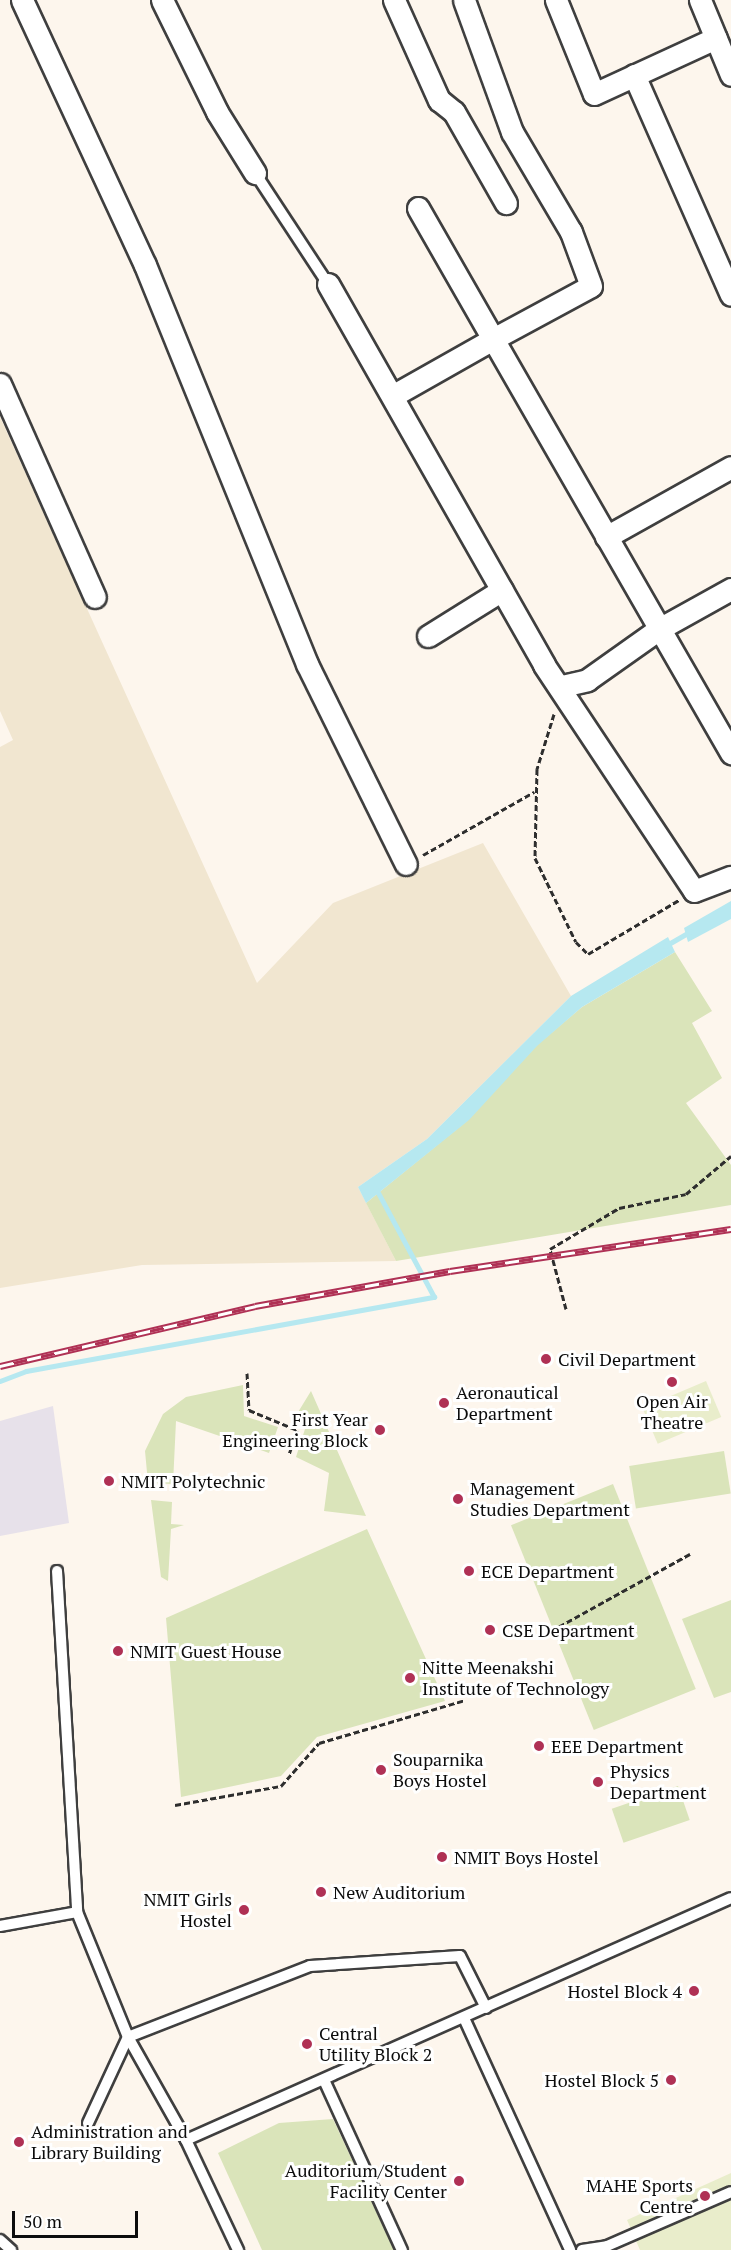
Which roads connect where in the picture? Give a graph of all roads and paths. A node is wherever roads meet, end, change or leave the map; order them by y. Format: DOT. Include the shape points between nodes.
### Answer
graph roads {
  1 [pos="22,0"];
  2 [pos="162,0"];
  3 [pos="394,0"];
  4 [pos="464,0"];
  5 [pos="556,0"];
  6 [pos="700,0"];
  7 [pos="716,38"];
  8 [pos="634,75"];
  9 [pos="731,75"];
  10 [pos="255,173"];
  11 [pos="507,203"];
  12 [pos="418,208"];
  13 [pos="328,284"];
  14 [pos="731,295"];
  15 [pos="493,339"];
  16 [pos="0,384"];
  17 [pos="394,395"];
  18 [pos="731,467"];
  19 [pos="606,537"];
  20 [pos="731,589"];
  21 [pos="502,590"];
  22 [pos="95,597"];
  23 [pos="658,629"];
  24 [pos="428,636"];
  25 [pos="562,686"];
  26 [pos="730,748"];
  27 [pos="535,791"];
  28 [pos="406,864"];
  29 [pos="731,877"];
  30 [pos="694,891"];
  31 [pos="731,1156"];
  32 [pos="566,1309"];
  33 [pos="247,1373"];
  34 [pos="289,1454"];
  35 [pos="690,1554"];
  36 [pos="57,1571"];
  37 [pos="551,1631"];
  38 [pos="465,1700"];
  39 [pos="175,1805"];
  40 [pos="731,1898"];
  41 [pos="77,1912"];
  42 [pos="0,1926"];
  43 [pos="486,2008"];
  44 [pos="464,2018"];
  45 [pos="128,2037"];
  46 [pos="324,2080"];
  47 [pos="88,2123"];
  48 [pos="186,2140"];
  49 [pos="731,2192"];
  50 [pos="0,2240"];
  51 [pos="608,2248"];
  52 [pos="11,2250"];
  53 [pos="238,2250"];
  54 [pos="402,2250"];
  55 [pos="570,2250"];
  56 [pos="582,2250"];
  1 -- 28 [label="street" via="145,265 307,664"];
  2 -- 10 [label="street" via="217,112"];
  3 -- 11 [label="street" via="439,100 454,112"];
  4 -- 15 [label="street" via="512,132 571,232 591,286"];
  5 -- 8 [label="street" via="594,94"];
  6 -- 7 [label="street"];
  7 -- 8 [label="street"];
  7 -- 9 [label="street"];
  8 -- 14 [label="street"];
  10 -- 13 [label="lane"];
  12 -- 15 [label="street"];
  13 -- 17 [label="street"];
  15 -- 17 [label="street"];
  15 -- 19 [label="street"];
  16 -- 22 [label="street"];
  17 -- 21 [label="street"];
  18 -- 19 [label="street"];
  19 -- 23 [label="street"];
  20 -- 23 [label="street"];
  21 -- 24 [label="street"];
  21 -- 25 [label="street" via="544,665"];
  23 -- 25 [label="street" via="587,680"];
  23 -- 26 [label="street"];
  25 -- 27 [label="path"];
  25 -- 30 [label="street"];
  27 -- 28 [label="path"];
  27 -- 30 [label="path" via="535,858 576,942 588,954"];
  29 -- 30 [label="street"];
  31 -- 32 [label="path" via="686,1194 619,1208 550,1249"];
  33 -- 34 [label="path" via="249,1410 297,1430"];
  35 -- 37 [label="path"];
  36 -- 41 [label="lane"];
  38 -- 39 [label="path" via="319,1743 281,1785"];
  40 -- 43 [label="lane"];
  41 -- 42 [label="lane"];
  41 -- 45 [label="lane"];
  43 -- 44 [label="lane"];
  43 -- 45 [label="lane" via="460,1956 310,1966"];
  44 -- 46 [label="lane"];
  44 -- 55 [label="lane"];
  45 -- 47 [label="lane"];
  45 -- 48 [label="lane"];
  46 -- 48 [label="lane"];
  46 -- 54 [label="lane"];
  48 -- 53 [label="lane"];
  49 -- 51 [label="lane"];
  50 -- 52 [label="lane"];
  51 -- 56 [label="lane"];
}
